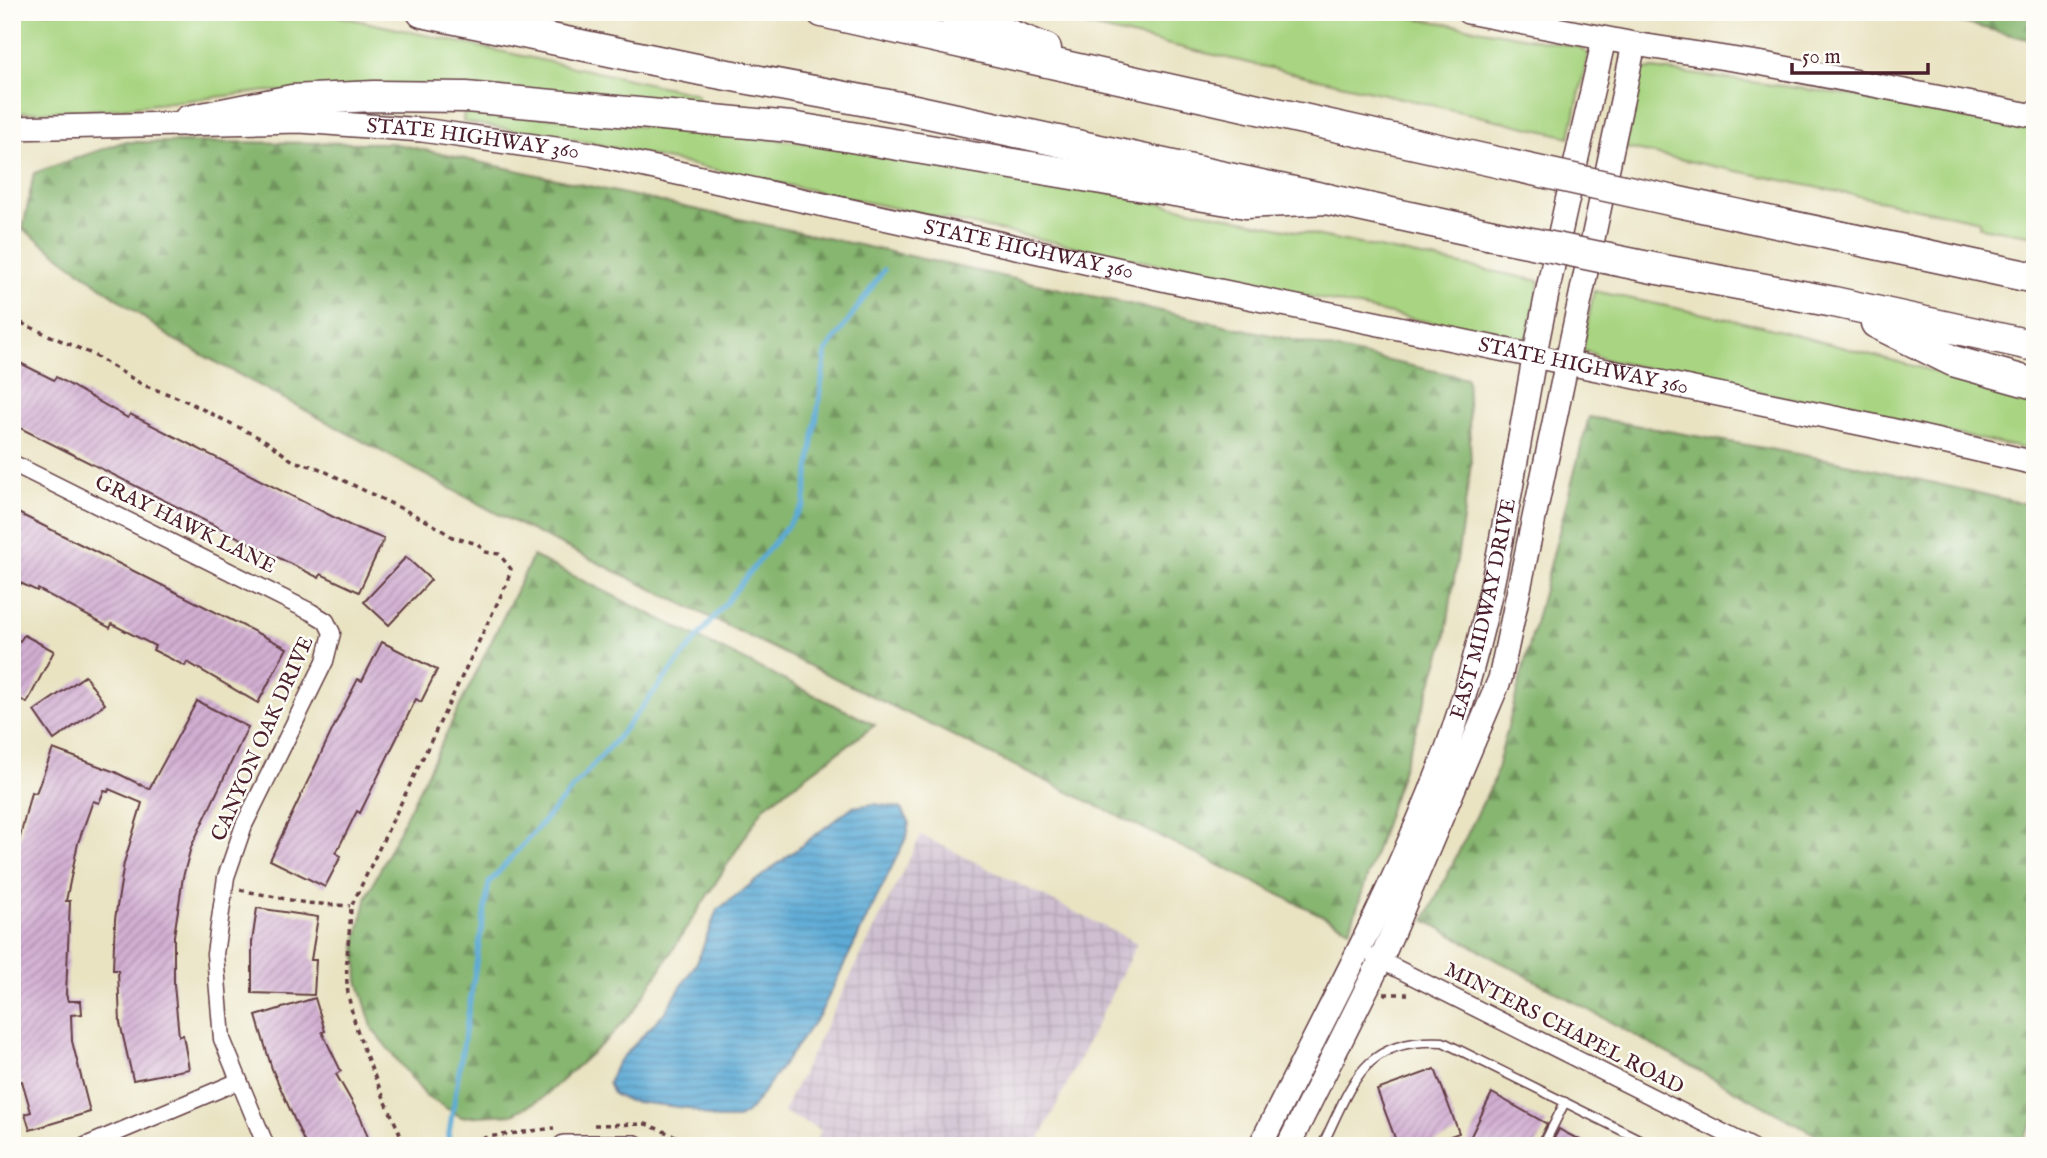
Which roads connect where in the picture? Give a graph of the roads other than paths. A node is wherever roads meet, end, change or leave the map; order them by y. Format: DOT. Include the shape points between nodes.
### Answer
graph roads {
  1 [pos="422,12"];
  2 [pos="822,12"];
  3 [pos="952,12"];
  4 [pos="1468,12"];
  5 [pos="1604,38"];
  6 [pos="1634,44"];
  7 [pos="1098,71"];
  8 [pos="2035,116"];
  9 [pos="188,121"];
  10 [pos="12,128"];
  11 [pos="1328,199"];
  12 [pos="1892,246"];
  13 [pos="2035,260"];
  14 [pos="2035,278"];
  15 [pos="1834,302"];
  16 [pos="2035,346"];
  17 [pos="1535,356"];
  18 [pos="1567,362"];
  19 [pos="2035,384"];
  20 [pos="12,463"];
  21 [pos="2035,463"];
  22 [pos="332,632"];
  23 [pos="1359,950"];
  24 [pos="1381,960"];
  25 [pos="239,1081"];
  26 [pos="1565,1102"];
  27 [pos="85,1146"];
  28 [pos="266,1146"];
  29 [pos="564,1146"];
  30 [pos="635,1146"];
  31 [pos="1260,1146"];
  32 [pos="1288,1146"];
  33 [pos="1322,1146"];
  34 [pos="1543,1146"];
  35 [pos="1653,1146"];
  36 [pos="1750,1146"];
  1 -- 11 [label="highway"];
  2 -- 7 [label="highway"];
  3 -- 7 [label="highway"];
  4 -- 5 [label="main road"];
  5 -- 6 [label="main road"];
  5 -- 17 [label="main road, EAST MIDWAY DRIVE"];
  6 -- 8 [label="main road"];
  6 -- 18 [label="main road, EAST MIDWAY DRIVE"];
  7 -- 12 [label="highway, bridge"];
  9 -- 10 [label="main road, STATE HIGHWAY 360"];
  9 -- 11 [label="highway" via="292,100 466,97 791,127 1246,203"];
  9 -- 17 [label="main road, STATE HIGHWAY 360" via="300,121 422,130 592,154"];
  11 -- 15 [label="highway, bridge"];
  12 -- 13 [label="highway"];
  12 -- 14 [label="highway"];
  15 -- 16 [label="highway"];
  15 -- 19 [label="highway" via="1953,361"];
  17 -- 18 [label="main road, STATE HIGHWAY 360"];
  17 -- 23 [label="main road, EAST MIDWAY DRIVE" via="1481,625 1458,709 1439,770"];
  18 -- 21 [label="main road, STATE HIGHWAY 360"];
  18 -- 24 [label="main road, EAST MIDWAY DRIVE" via="1500,679"];
  20 -- 22 [label="street, GRAY HAWK LANE" via="311,612 326,621"];
  22 -- 25 [label="street, CANYON OAK DRIVE" via="325,661 244,825 225,887 215,954 222,1040"];
  23 -- 24 [label="street, MINTERS CHAPEL ROAD"];
  23 -- 31 [label="main road, EAST MIDWAY DRIVE"];
  24 -- 32 [label="main road, EAST MIDWAY DRIVE"];
  24 -- 36 [label="street, MINTERS CHAPEL ROAD"];
  25 -- 27 [label="street"];
  25 -- 28 [label="street, CANYON OAK DRIVE"];
  26 -- 33 [label="lane" via="1443,1042 1418,1041 1389,1048 1367,1063"];
  26 -- 34 [label="lane"];
  26 -- 35 [label="lane"];
  29 -- 30 [label="street"];
}
